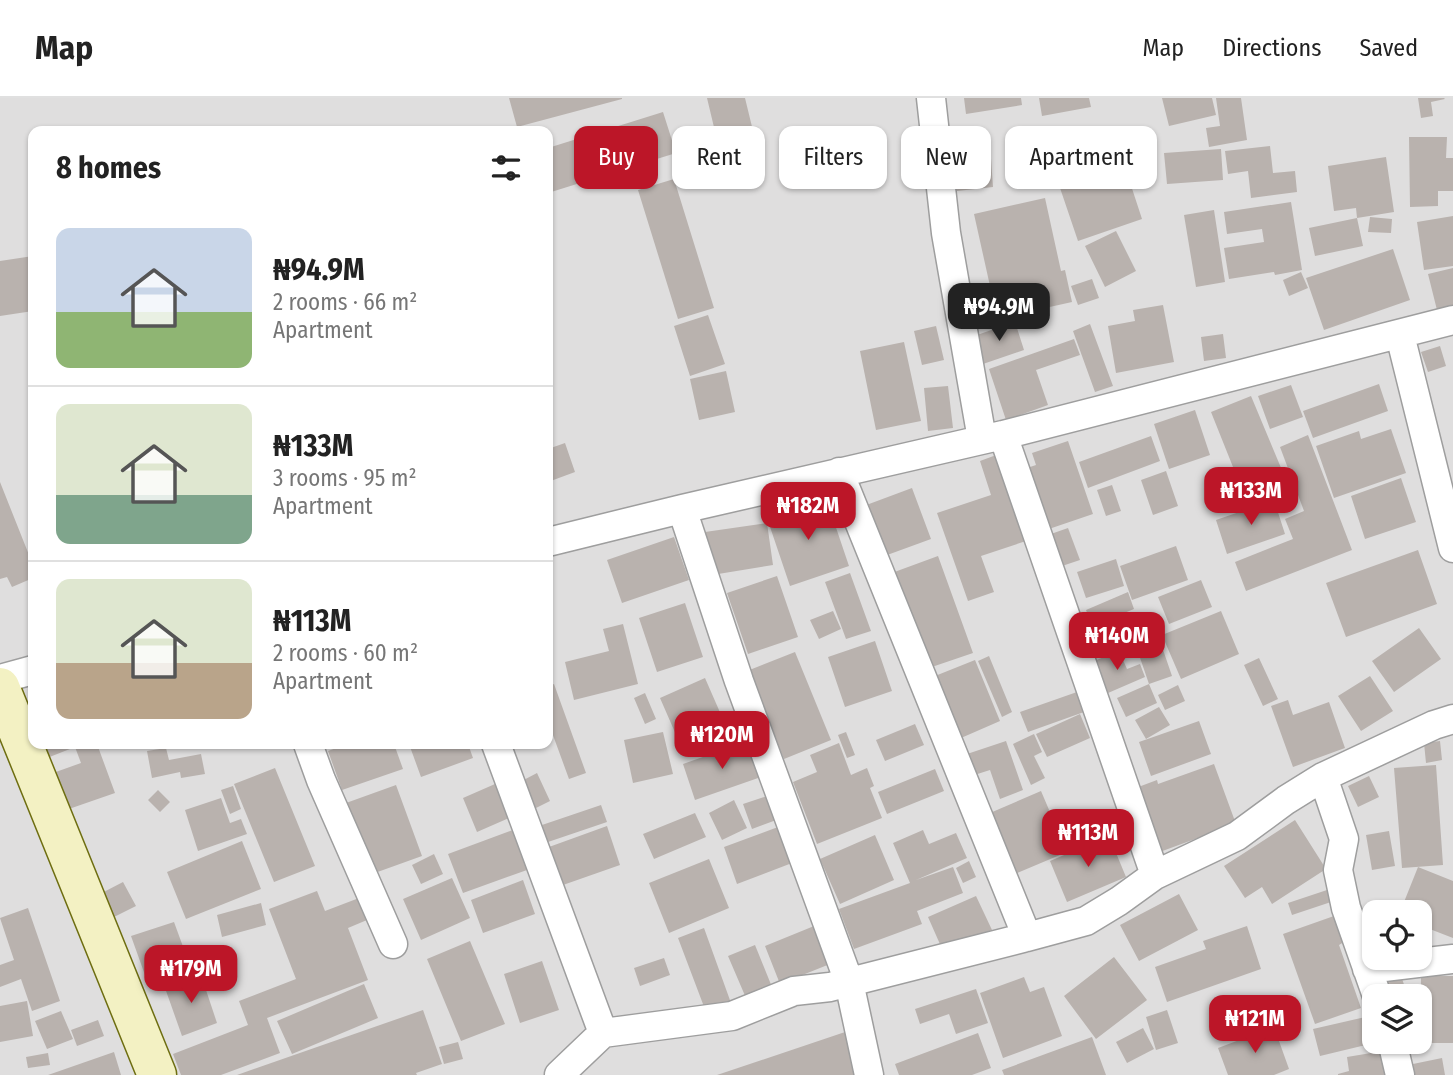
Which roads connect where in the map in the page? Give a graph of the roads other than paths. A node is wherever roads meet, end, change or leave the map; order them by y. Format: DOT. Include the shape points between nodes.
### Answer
graph roads {
  1 [pos="931,98"];
  2 [pos="1453,320"];
  3 [pos="1400,335"];
  4 [pos="993,437"];
  5 [pos="839,472"];
  6 [pos="682,509"];
  7 [pos="553,541"];
  8 [pos="1453,548"];
  9 [pos="28,671"];
  10 [pos="0,679"];
  11 [pos="0,687"];
  12 [pos="1453,719"];
  13 [pos="310,749"];
  14 [pos="498,749"];
  15 [pos="1324,777"];
  16 [pos="1155,875"];
  17 [pos="1027,937"];
  18 [pos="393,944"];
  19 [pos="1362,954"];
  20 [pos="1453,959"];
  21 [pos="1432,961"];
  22 [pos="849,982"];
  23 [pos="603,1033"];
  24 [pos="1395,1054"];
  25 [pos="157,1075"];
  26 [pos="559,1075"];
  27 [pos="869,1075"];
  28 [pos="1401,1075"];
  1 -- 4 [label="street" via="946,233"];
  2 -- 3 [label="street"];
  3 -- 4 [label="street"];
  3 -- 8 [label="street"];
  4 -- 5 [label="street"];
  4 -- 16 [label="street"];
  5 -- 6 [label="street"];
  5 -- 17 [label="street"];
  6 -- 7 [label="street"];
  6 -- 22 [label="street" via="739,681"];
  9 -- 10 [label="street"];
  11 -- 25 [label="main road"];
  12 -- 15 [label="street"];
  13 -- 18 [label="street"];
  14 -- 23 [label="street"];
  15 -- 16 [label="street" via="1237,836"];
  15 -- 19 [label="street" via="1344,839 1338,870"];
  16 -- 17 [label="street" via="1086,920"];
  17 -- 22 [label="street"];
  20 -- 21 [label="street"];
  22 -- 23 [label="street" via="794,991 732,1016"];
  22 -- 27 [label="street"];
  23 -- 26 [label="street"];
  24 -- 28 [label="street"];
}
